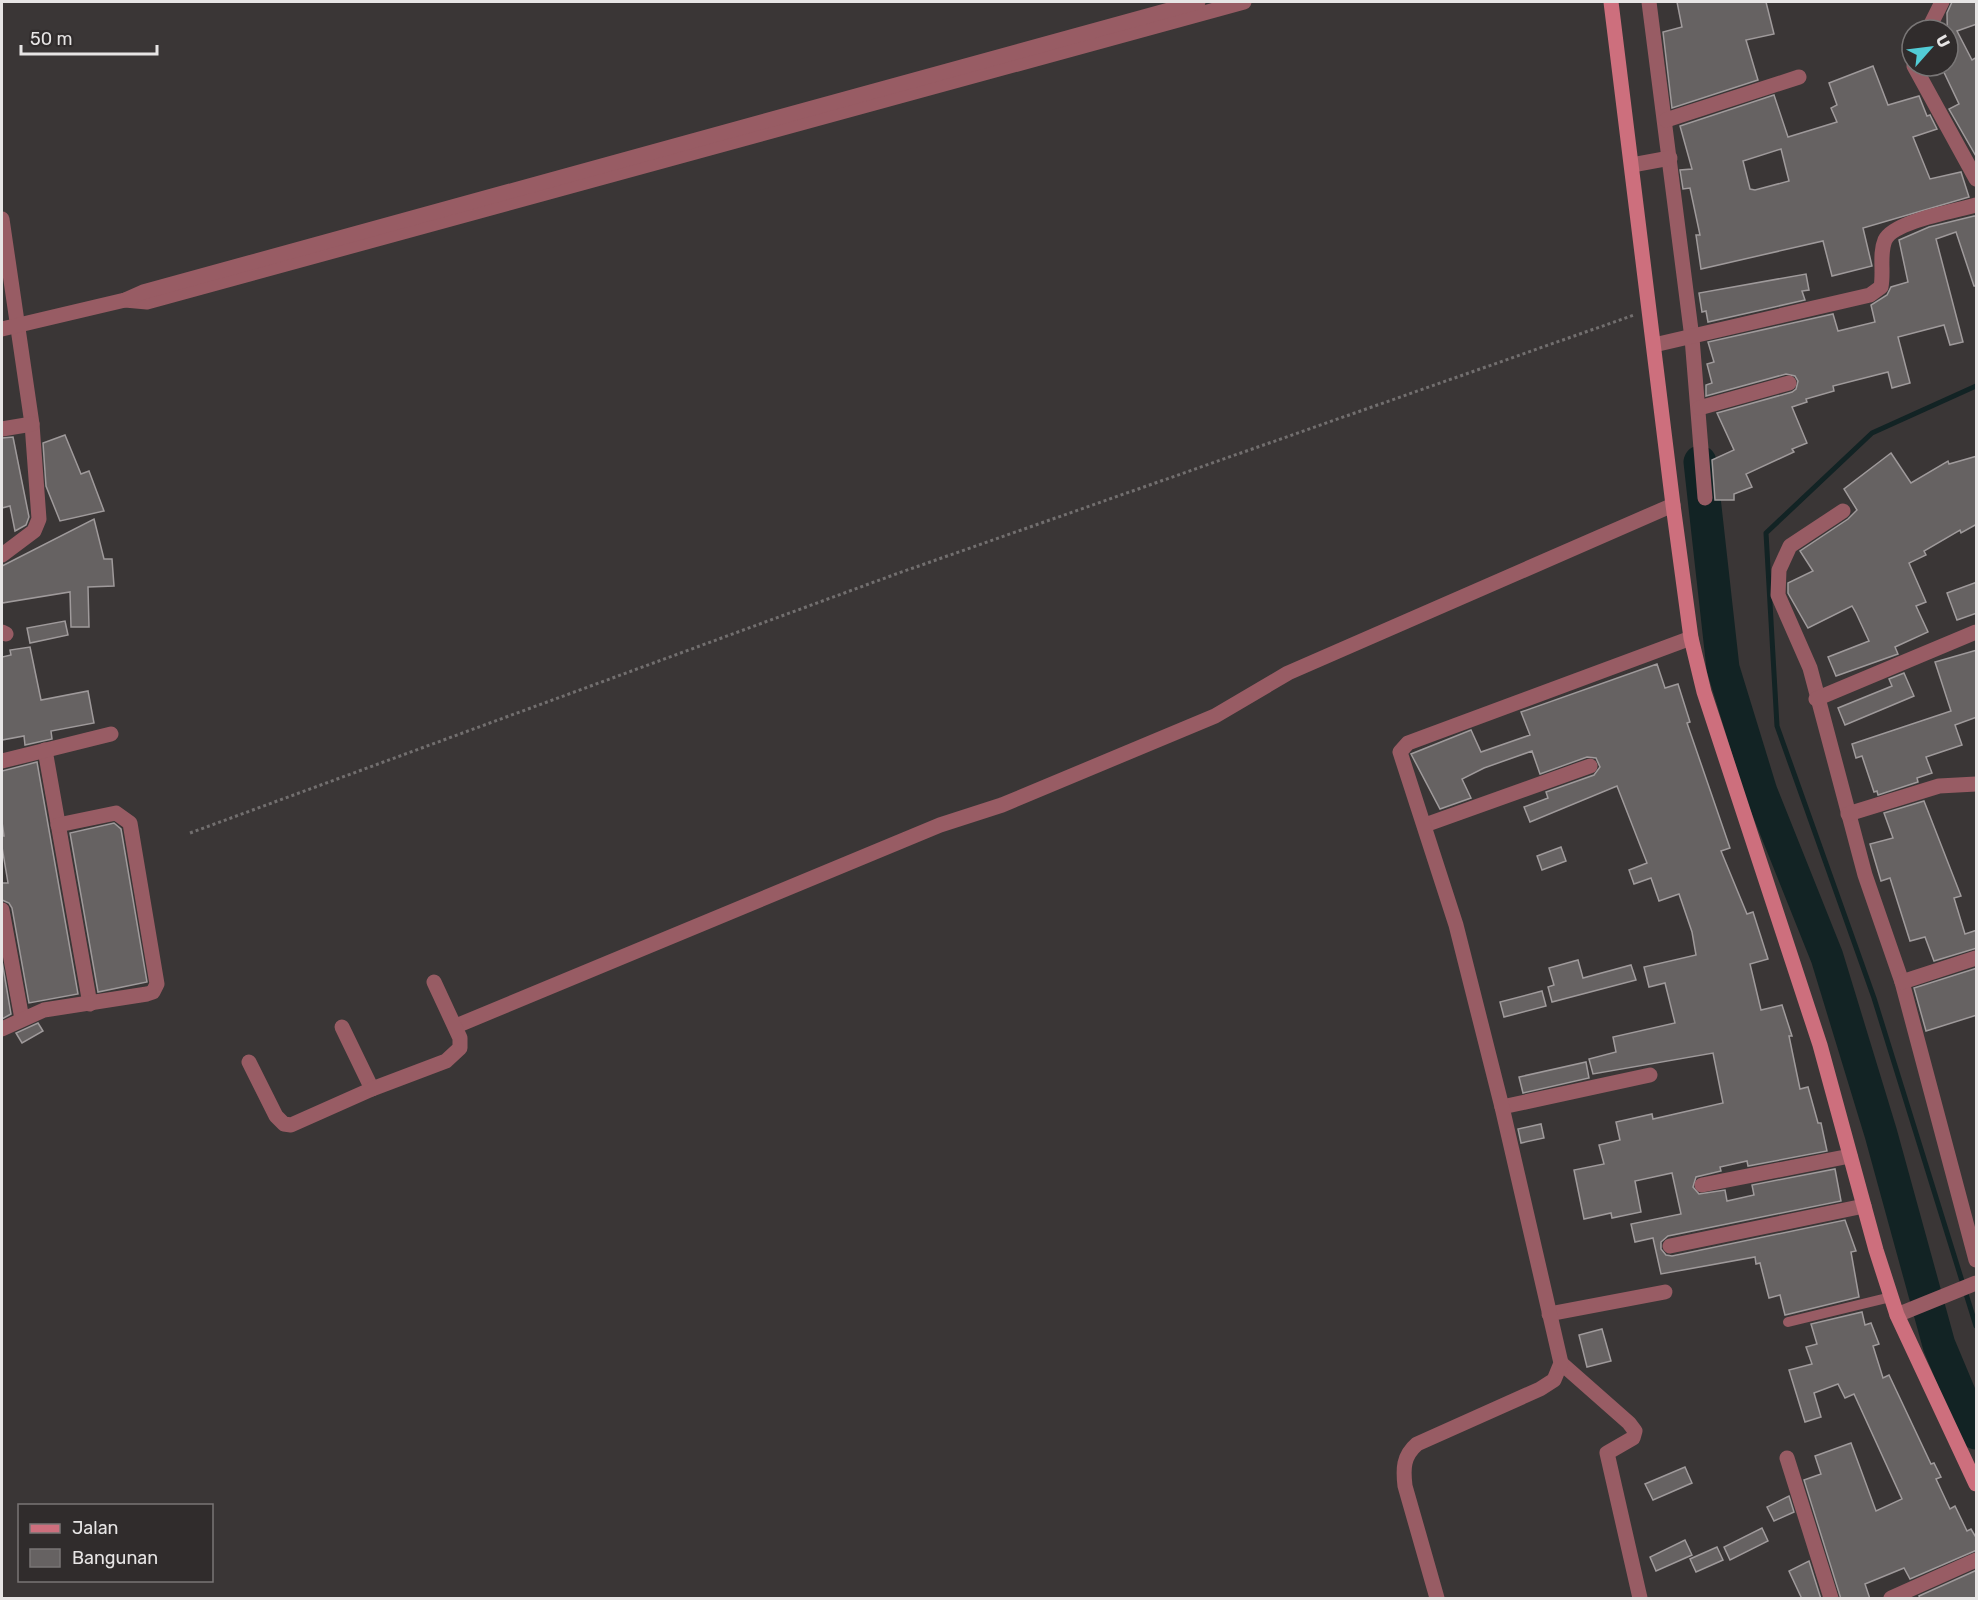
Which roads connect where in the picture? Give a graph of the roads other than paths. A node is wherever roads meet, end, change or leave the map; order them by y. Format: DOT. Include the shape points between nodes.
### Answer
graph roads {
  1 [pos="1198,2"];
  2 [pos="1244,2"];
  3 [pos="1611,2"];
  4 [pos="1649,2"];
  5 [pos="1942,2"];
  6 [pos="1934,18"];
  7 [pos="1799,77"];
  8 [pos="1921,78"];
  9 [pos="1666,120"];
  10 [pos="1667,159"];
  11 [pos="1972,163"];
  12 [pos="1638,164"];
  13 [pos="1977,179"];
  14 [pos="1977,205"];
  15 [pos="2,219"];
  16 [pos="125,300"];
  17 [pos="19,326"];
  18 [pos="2,329"];
  19 [pos="1690,338"];
  20 [pos="1660,344"];
  21 [pos="1789,383"];
  22 [pos="1699,408"];
  23 [pos="32,424"];
  24 [pos="2,429"];
  25 [pos="1705,498"];
  26 [pos="1673,506"];
  27 [pos="1844,512"];
  28 [pos="2,555"];
  29 [pos="1977,632"];
  30 [pos="1691,638"];
  31 [pos="1816,699"];
  32 [pos="111,734"];
  33 [pos="45,750"];
  34 [pos="2,761"];
  35 [pos="1590,766"];
  36 [pos="1977,784"];
  37 [pos="1848,814"];
  38 [pos="58,825"];
  39 [pos="1425,825"];
  40 [pos="2,910"];
  41 [pos="1977,958"];
  42 [pos="434,982"];
  43 [pos="1902,982"];
  44 [pos="90,1004"];
  45 [pos="22,1019"];
  46 [pos="456,1026"];
  47 [pos="342,1027"];
  48 [pos="2,1029"];
  49 [pos="249,1062"];
  50 [pos="1650,1075"];
  51 [pos="372,1089"];
  52 [pos="1502,1107"];
  53 [pos="1850,1156"];
  54 [pos="1702,1185"];
  55 [pos="1864,1206"];
  56 [pos="1670,1246"];
  57 [pos="1977,1260"];
  58 [pos="1973,1285"];
  59 [pos="1665,1292"];
  60 [pos="1891,1297"];
  61 [pos="1901,1313"];
  62 [pos="1549,1314"];
  63 [pos="1788,1322"];
  64 [pos="1560,1363"];
  65 [pos="1786,1458"];
  66 [pos="1977,1484"];
  67 [pos="1977,1560"];
  68 [pos="1437,1599"];
  69 [pos="1640,1599"];
  70 [pos="1832,1599"];
  71 [pos="1891,1599"];
  1 -- 16 [label="street"];
  2 -- 16 [label="street" via="147,302"];
  3 -- 12 [label="main road"];
  4 -- 9 [label="street"];
  5 -- 6 [label="street"];
  7 -- 9 [label="street"];
  8 -- 11 [label="street"];
  9 -- 10 [label="street"];
  10 -- 12 [label="street"];
  10 -- 19 [label="street"];
  11 -- 13 [label="street"];
  12 -- 20 [label="main road" via="1650,309"];
  14 -- 19 [label="street" via="1907,224 1891,233 1883,247 1881,287 1870,295"];
  15 -- 17 [label="street"];
  16 -- 17 [label="street"];
  17 -- 18 [label="street"];
  17 -- 23 [label="street"];
  19 -- 20 [label="street"];
  19 -- 22 [label="street"];
  20 -- 26 [label="main road"];
  21 -- 22 [label="street"];
  22 -- 25 [label="street"];
  23 -- 24 [label="street"];
  23 -- 28 [label="street" via="39,519 34,531"];
  26 -- 30 [label="main road"];
  26 -- 46 [label="street" via="1288,673 1215,716 1002,805 940,825"];
  27 -- 31 [label="street" via="1790,546 1776,585 1781,606 1806,655"];
  29 -- 31 [label="street"];
  30 -- 39 [label="street" via="1408,743 1400,752 1401,762"];
  30 -- 53 [label="main road" via="1750,838 1820,1045"];
  31 -- 37 [label="street"];
  32 -- 33 [label="street"];
  33 -- 34 [label="street"];
  33 -- 38 [label="street"];
  35 -- 39 [label="street"];
  36 -- 37 [label="street" via="1939,786"];
  37 -- 43 [label="street"];
  38 -- 44 [label="street"];
  38 -- 44 [label="street" via="116,813 130,823 157,984 147,994"];
  39 -- 52 [label="street" via="1456,926"];
  40 -- 45 [label="street"];
  41 -- 43 [label="street"];
  42 -- 46 [label="street"];
  43 -- 57 [label="street"];
  44 -- 45 [label="street" via="44,1010"];
  45 -- 48 [label="street"];
  46 -- 51 [label="street" via="460,1048 455,1055"];
  47 -- 51 [label="street"];
  49 -- 51 [label="street" via="276,1116 284,1124 302,1123"];
  50 -- 52 [label="street"];
  52 -- 62 [label="street"];
  53 -- 54 [label="street"];
  53 -- 55 [label="main road"];
  55 -- 56 [label="street"];
  55 -- 60 [label="main road"];
  58 -- 61 [label="street"];
  59 -- 62 [label="street"];
  60 -- 61 [label="main road"];
  60 -- 63 [label="lane"];
  61 -- 66 [label="main road"];
  62 -- 64 [label="street"];
  64 -- 68 [label="street" via="1554,1380 1540,1389 1417,1444 1407,1455 1405,1486"];
  64 -- 69 [label="street" via="1635,1431 1633,1438 1606,1453"];
  65 -- 70 [label="street"];
  67 -- 71 [label="street"];
}
